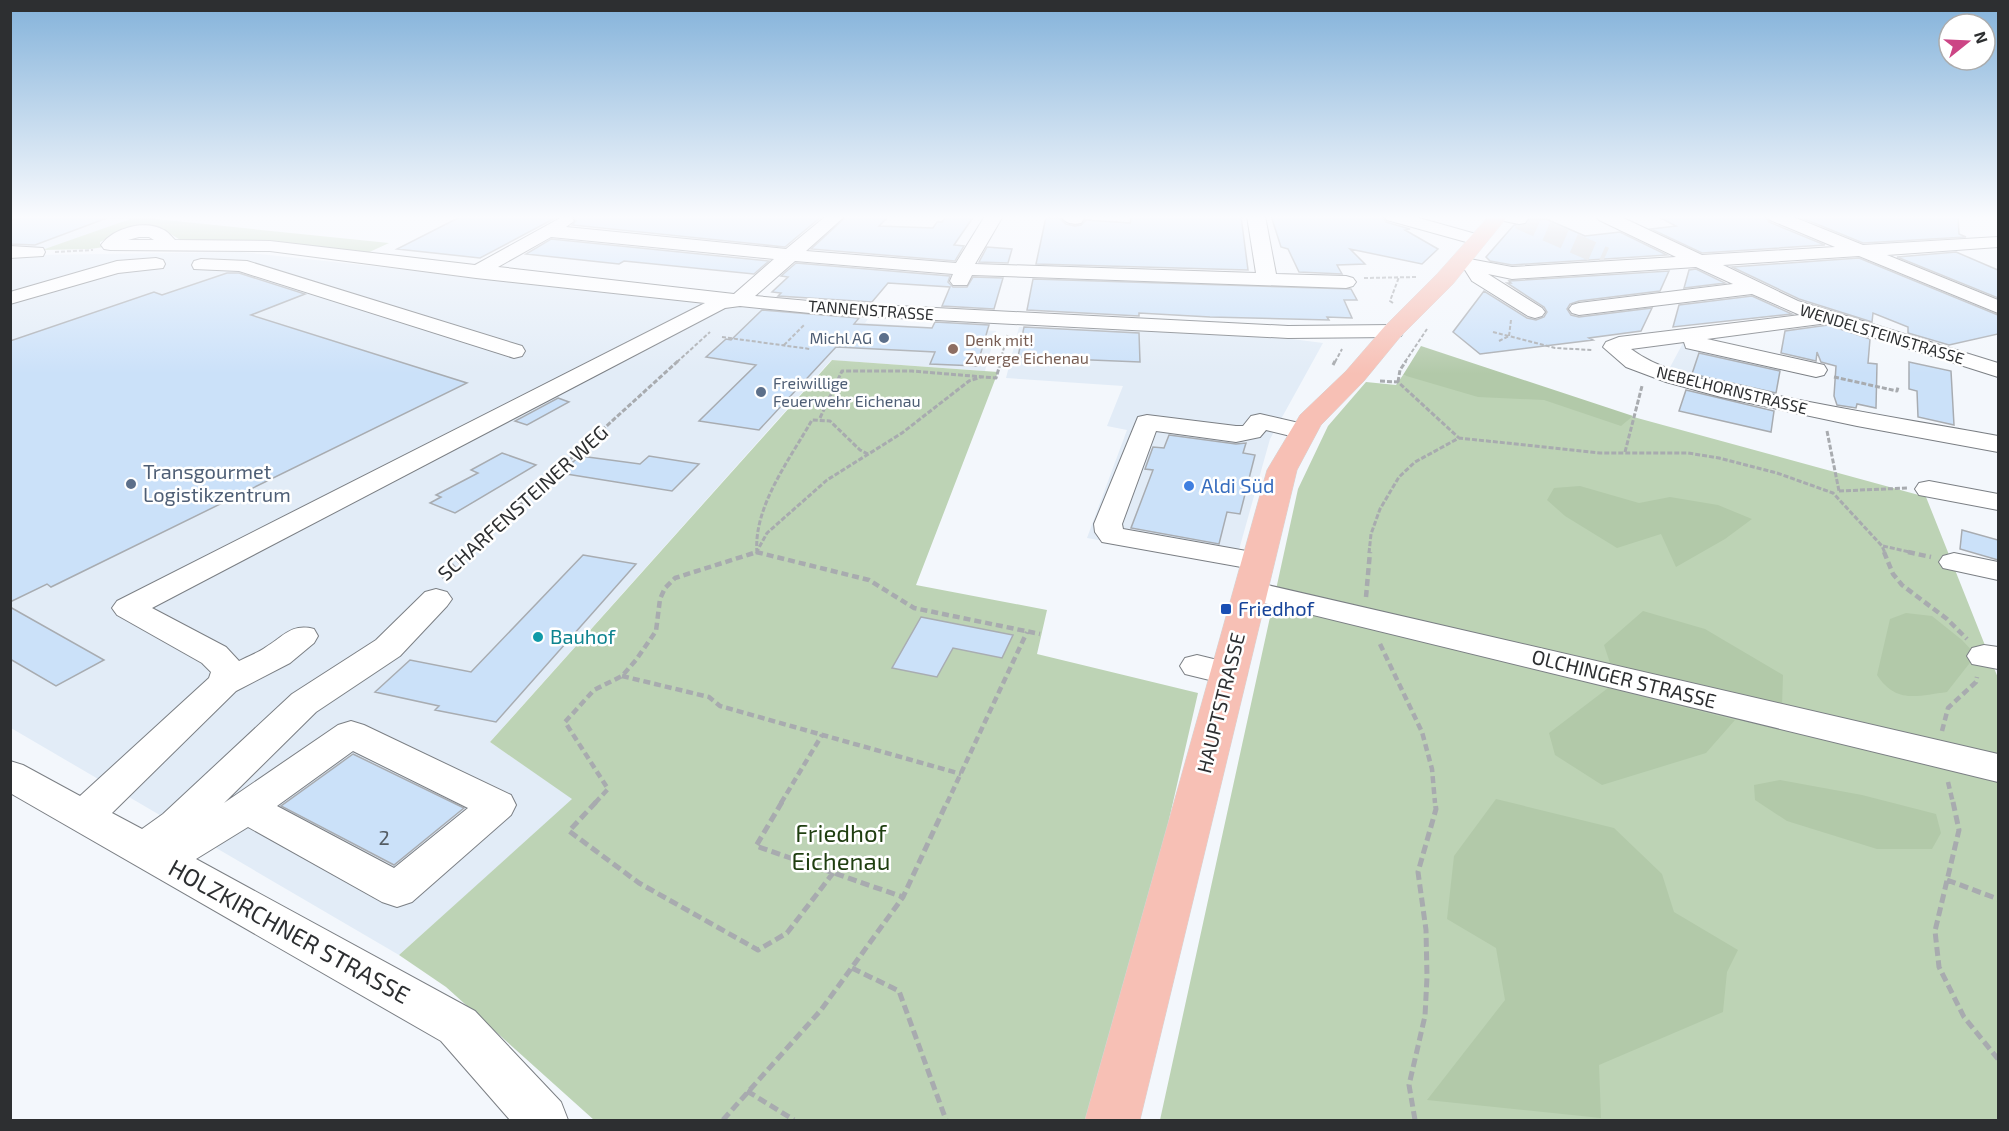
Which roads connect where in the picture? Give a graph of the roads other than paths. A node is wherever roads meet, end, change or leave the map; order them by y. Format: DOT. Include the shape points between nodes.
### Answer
graph roads {
  1 [pos="111,269"];
  2 [pos="249,269"];
  3 [pos="450,269"];
  4 [pos="482,269"];
  5 [pos="773,269"];
  6 [pos="908,269"];
  7 [pos="964,269"];
  8 [pos="1265,269"];
  9 [pos="1551,269"];
  10 [pos="1715,269"];
  11 [pos="1906,269"];
  12 [pos="1460,270"];
  13 [pos="476,272"];
  14 [pos="961,275"];
  15 [pos="1267,279"];
  16 [pos="1346,282"];
  17 [pos="1753,288"];
  18 [pos="10,298"];
  19 [pos="737,301"];
  20 [pos="1998,307"];
  21 [pos="1579,309"];
  22 [pos="1535,312"];
  23 [pos="1830,317"];
  24 [pos="1288,332"];
  25 [pos="1373,340"];
  26 [pos="1687,340"];
  27 [pos="514,351"];
  28 [pos="1749,354"];
  29 [pos="1789,363"];
  30 [pos="1998,370"];
  31 [pos="1825,374"];
  32 [pos="1678,380"];
  33 [pos="1739,394"];
  34 [pos="1783,404"];
  35 [pos="1303,431"];
  36 [pos="1998,444"];
  37 [pos="1929,489"];
  38 [pos="1998,502"];
  39 [pos="1954,562"];
  40 [pos="1998,571"];
  41 [pos="1254,575"];
  42 [pos="436,590"];
  43 [pos="302,636"];
  44 [pos="224,683"];
  45 [pos="1998,768"];
  46 [pos="10,775"];
  47 [pos="247,808"];
  48 [pos="85,815"];
  49 [pos="152,855"];
  50 [pos="543,1120"];
  51 [pos="1112,1120"];
  1 -- 18 [label="street"];
  2 -- 27 [label="street"];
  3 -- 13 [label="street, TANNENSTRASSE"];
  4 -- 13 [label="street"];
  5 -- 19 [label="street"];
  6 -- 14 [label="street"];
  7 -- 14 [label="street"];
  8 -- 15 [label="street"];
  9 -- 12 [label="street" via="1512,273"];
  10 -- 17 [label="street, WENDELSTEINSTRASSE"];
  11 -- 20 [label="street"];
  12 -- 22 [label="street" via="1473,272"];
  12 -- 25 [label="main road, HAUPTSTRASSE"];
  13 -- 19 [label="street, TANNENSTRASSE"];
  14 -- 15 [label="street"];
  15 -- 16 [label="street"];
  17 -- 21 [label="street"];
  17 -- 23 [label="street, WENDELSTEINSTRASSE"];
  19 -- 24 [label="street, TANNENSTRASSE"];
  19 -- 44 [label="street" via="720,303 196,580 128,608 214,655 228,672"];
  23 -- 26 [label="street, NEBELHORNSTRASSE"];
  23 -- 30 [label="street, WENDELSTEINSTRASSE"];
  24 -- 25 [label="street, TANNENSTRASSE"];
  24 -- 25 [label="street, TANNENSTRASSE"];
  25 -- 35 [label="main road, HAUPTSTRASSE" via="1355,376"];
  26 -- 28 [label="street"];
  26 -- 32 [label="street"];
  26 -- 32 [label="street, NEBELHORNSTRASSE" via="1614,347 1624,357"];
  28 -- 29 [label="street"];
  28 -- 33 [label="street"];
  29 -- 31 [label="street"];
  29 -- 34 [label="street"];
  32 -- 33 [label="street, NEBELHORNSTRASSE"];
  33 -- 34 [label="street, NEBELHORNSTRASSE"];
  34 -- 36 [label="street, NEBELHORNSTRASSE"];
  35 -- 41 [label="main road, HAUPTSTRASSE" via="1282,470"];
  35 -- 41 [label="street, OLCHINGER STRASSE" via="1260,422 1251,432 1236,434 1204,427 1146,425 1108,524 1112,536"];
  37 -- 38 [label="street"];
  39 -- 40 [label="street"];
  41 -- 45 [label="street, OLCHINGER STRASSE"];
  41 -- 51 [label="main road, HAUPTSTRASSE" via="1213,670"];
  42 -- 49 [label="street, SCHARFENSTEINER WEG" via="388,648 304,703 177,825"];
  43 -- 44 [label="street" via="278,655"];
  44 -- 48 [label="street"];
  46 -- 48 [label="street, HOLZKIRCHNER STRASSE"];
  47 -- 47 [label="street" via="398,890 497,805 351,734"];
  47 -- 49 [label="street"];
  48 -- 49 [label="street, HOLZKIRCHNER STRASSE"];
  49 -- 50 [label="street, HOLZKIRCHNER STRASSE" via="458,1026"];
}
